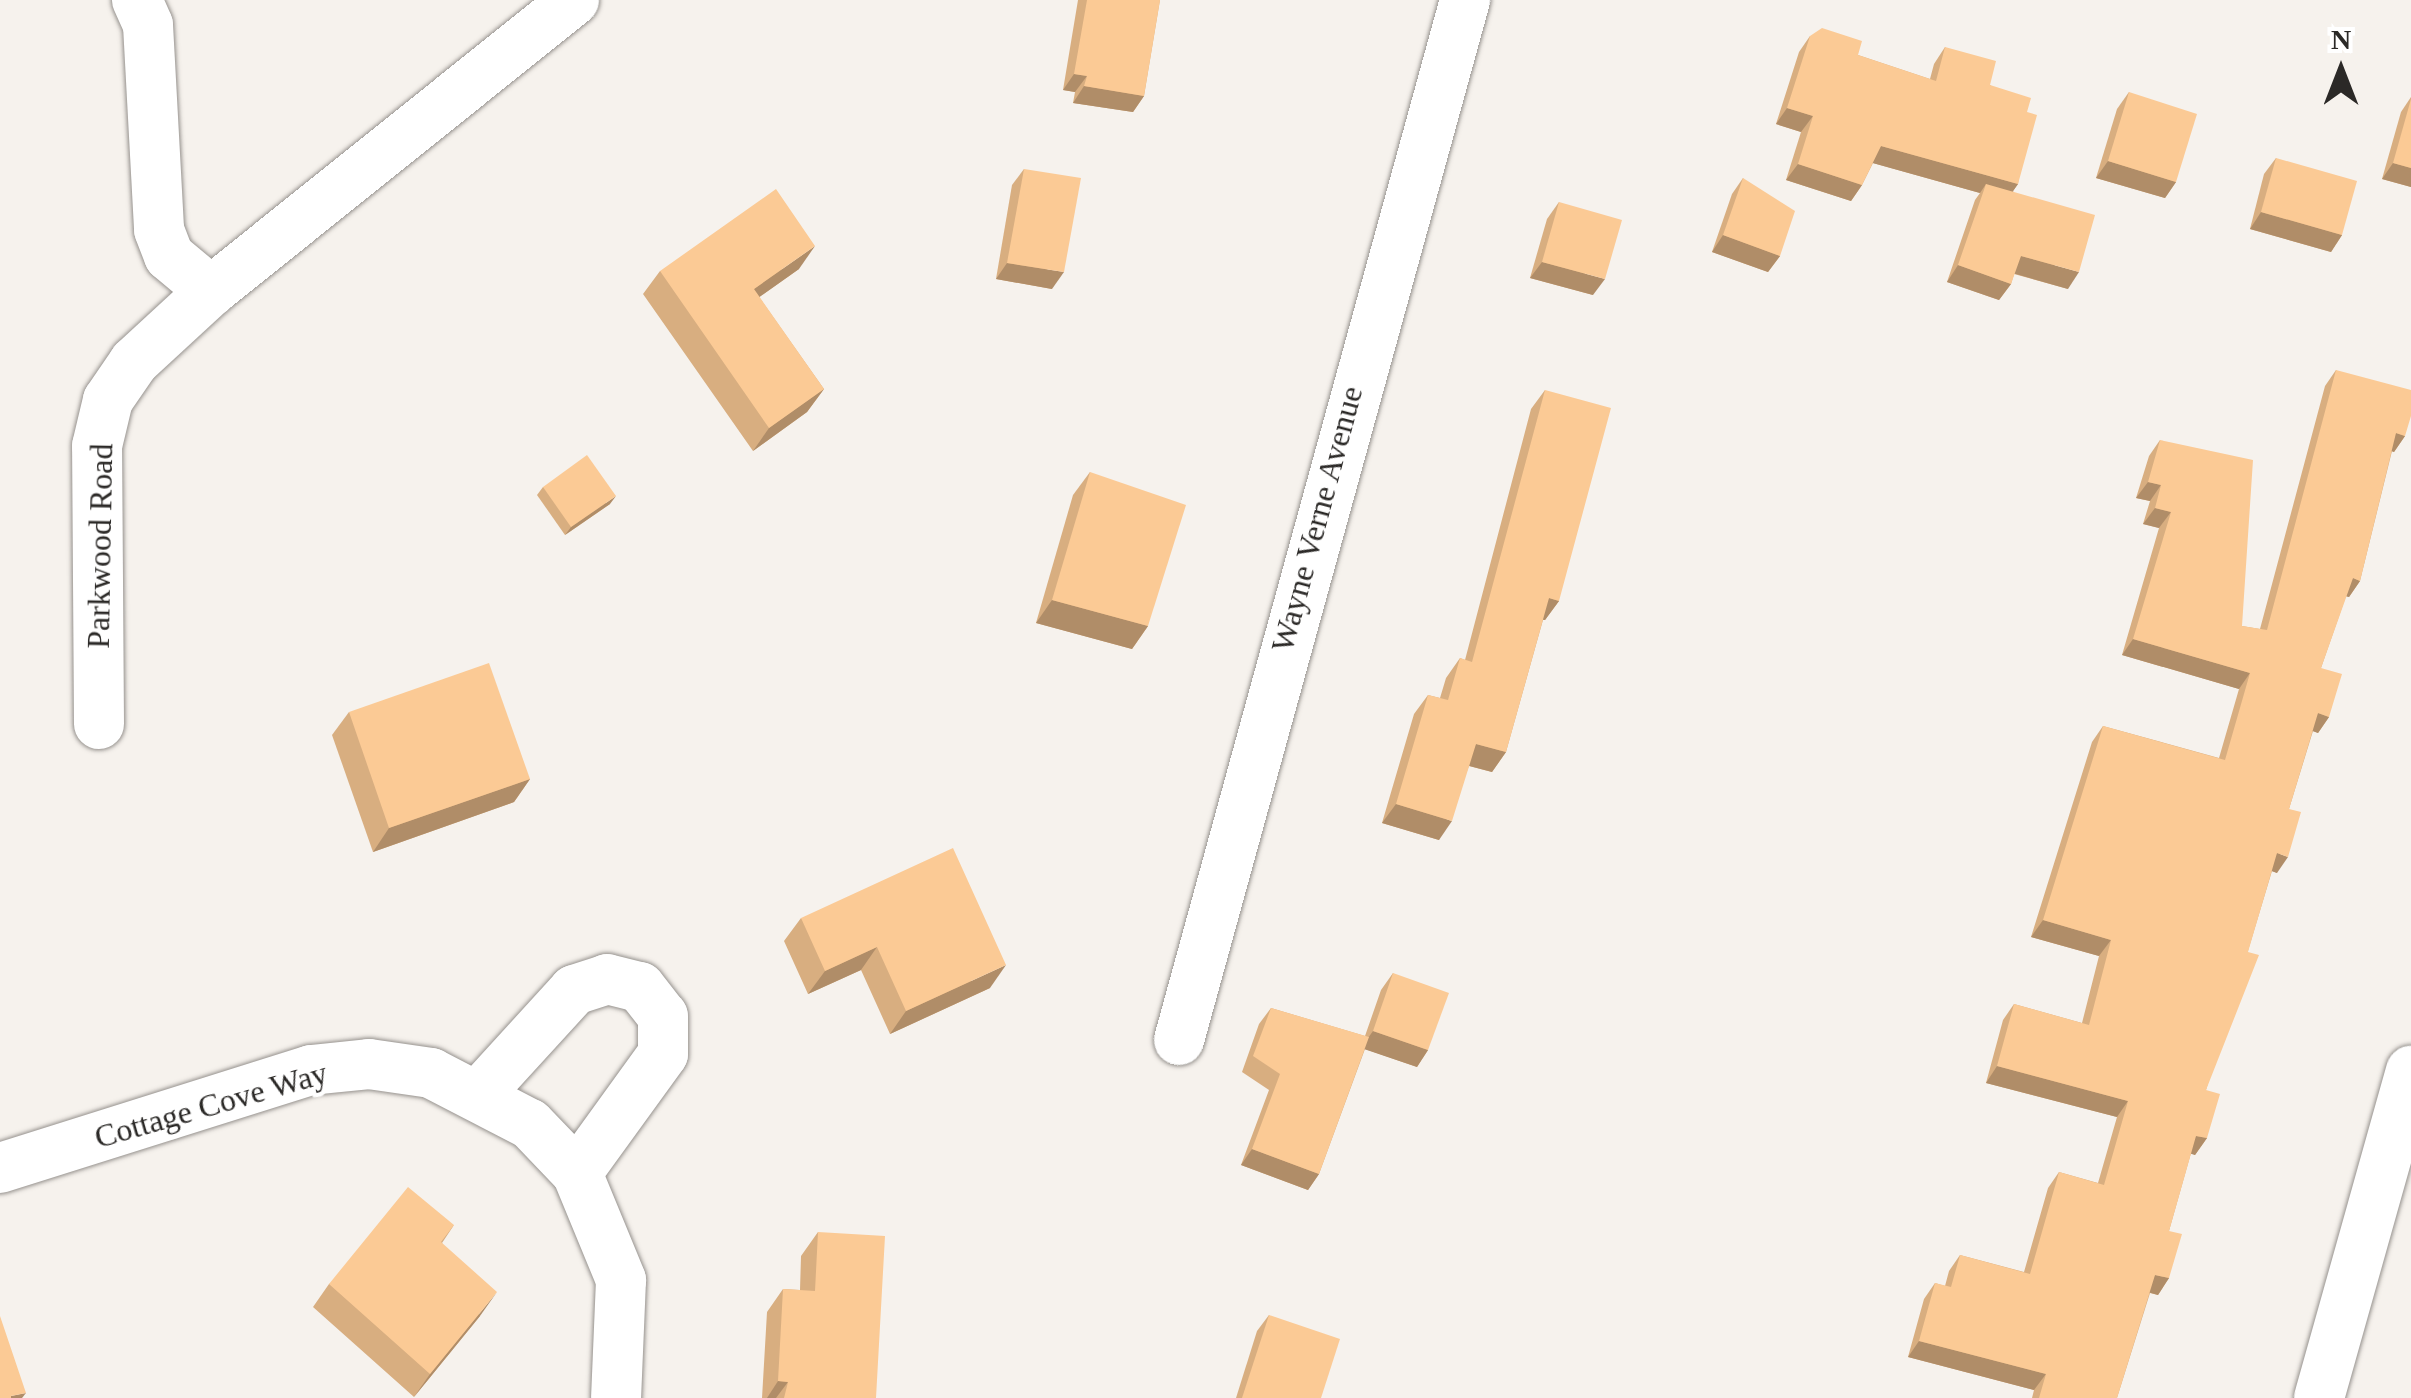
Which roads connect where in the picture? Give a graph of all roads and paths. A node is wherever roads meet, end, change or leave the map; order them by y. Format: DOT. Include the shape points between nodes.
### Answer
graph roads {
  1 [pos="137,0"];
  2 [pos="574,0"];
  3 [pos="1465,0"];
  4 [pos="210,290"];
  5 [pos="99,724"];
  6 [pos="1179,1040"];
  7 [pos="2411,1070"];
  8 [pos="481,1092"];
  9 [pos="0,1168"];
  10 [pos="576,1173"];
  11 [pos="616,1398"];
  12 [pos="2319,1398"];
  1 -- 4 [label="street" via="148,25 159,230 168,256"];
  2 -- 4 [label="street, Parkwood Road"];
  3 -- 6 [label="street, Wayne Verne Avenue"];
  4 -- 5 [label="street, Parkwood Road" via="134,362 108,400 97,446"];
  7 -- 12 [label="street"];
  8 -- 9 [label="street, Cottage Cove Way" via="369,1064 311,1070"];
  8 -- 10 [label="street, Cottage Cove Way" via="530,1124"];
  8 -- 10 [label="street" via="574,990 607,979 640,987 662,1016 662,1054"];
  10 -- 11 [label="street, Cottage Cove Way" via="621,1280"];
}
